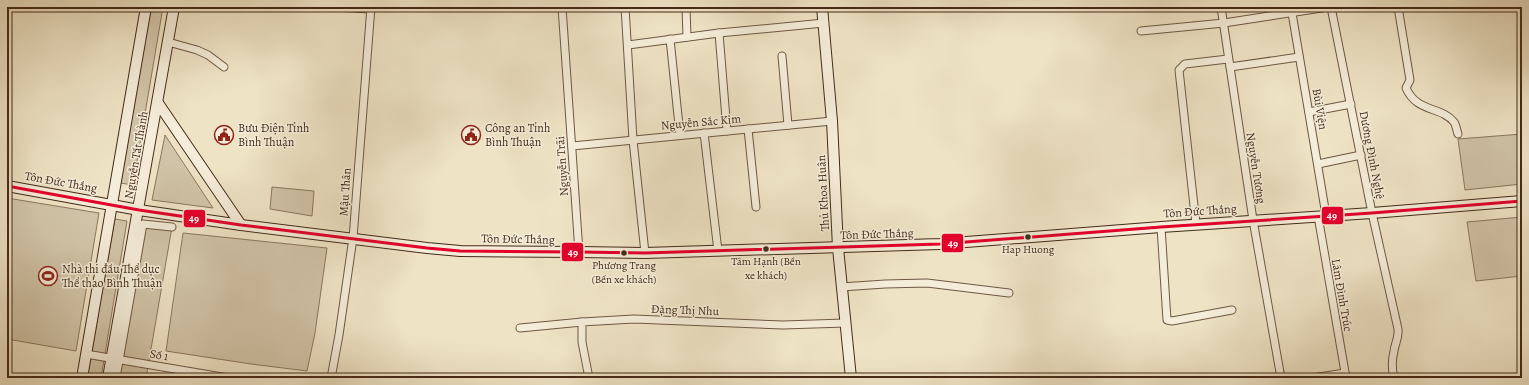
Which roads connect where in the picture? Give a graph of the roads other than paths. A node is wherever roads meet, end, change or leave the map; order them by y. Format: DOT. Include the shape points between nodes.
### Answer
graph roads {
  1 [pos="146,7"];
  2 [pos="174,7"];
  3 [pos="334,7"];
  4 [pos="562,7"];
  5 [pos="625,7"];
  6 [pos="686,7"];
  7 [pos="822,7"];
  8 [pos="1221,7"];
  9 [pos="1328,7"];
  10 [pos="1331,7"];
  11 [pos="1398,7"];
  12 [pos="370,8"];
  13 [pos="1292,10"];
  14 [pos="824,23"];
  15 [pos="1224,23"];
  16 [pos="1141,31"];
  17 [pos="719,33"];
  18 [pos="687,36"];
  19 [pos="670,39"];
  20 [pos="168,42"];
  21 [pos="628,45"];
  22 [pos="782,56"];
  23 [pos="1299,57"];
  24 [pos="1228,59"];
  25 [pos="224,67"];
  26 [pos="1230,67"];
  27 [pos="158,103"];
  28 [pos="1351,104"];
  29 [pos="1309,112"];
  30 [pos="832,121"];
  31 [pos="788,125"];
  32 [pos="748,129"];
  33 [pos="727,131"];
  34 [pos="704,133"];
  35 [pos="1458,134"];
  36 [pos="680,135"];
  37 [pos="633,140"];
  38 [pos="572,146"];
  39 [pos="1361,155"];
  40 [pos="1318,164"];
  41 [pos="7,186"];
  42 [pos="1522,201"];
  43 [pos="112,204"];
  44 [pos="756,207"];
  45 [pos="139,210"];
  46 [pos="1372,212"];
  47 [pos="1322,215"];
  48 [pos="1253,220"];
  49 [pos="1196,224"];
  50 [pos="241,226"];
  51 [pos="1161,226"];
  52 [pos="172,227"];
  53 [pos="353,238"];
  54 [pos="838,248"];
  55 [pos="718,251"];
  56 [pos="579,252"];
  57 [pos="646,253"];
  58 [pos="841,288"];
  59 [pos="1009,293"];
  60 [pos="1232,310"];
  61 [pos="582,322"];
  62 [pos="844,323"];
  63 [pos="520,328"];
  64 [pos="86,354"];
  65 [pos="115,359"];
  66 [pos="1346,375"];
  67 [pos="82,378"];
  68 [pos="108,378"];
  69 [pos="116,378"];
  70 [pos="228,378"];
  71 [pos="331,378"];
  72 [pos="589,378"];
  73 [pos="850,378"];
  74 [pos="1281,378"];
  75 [pos="1312,378"];
  76 [pos="1394,378"];
  1 -- 43 [label="street, Nguyễn Tất Thành"];
  2 -- 20 [label="street, Nguyễn Tất Thành"];
  3 -- 12 [label="street"];
  4 -- 38 [label="street, Nguyễn Trãi"];
  5 -- 21 [label="street"];
  6 -- 18 [label="street"];
  7 -- 14 [label="street, Thủ Khoa Huân"];
  8 -- 15 [label="street, Nguyễn Tương"];
  9 -- 13 [label="street"];
  10 -- 28 [label="street, Dương Đình Nghệ"];
  11 -- 35 [label="street" via="1410,80 1406,88 1409,95 1423,106 1445,115 1455,123"];
  12 -- 53 [label="street, Mậu Thân"];
  13 -- 15 [label="street"];
  13 -- 23 [label="street, Bùi Viện"];
  14 -- 17 [label="street"];
  14 -- 30 [label="street, Thủ Khoa Huân"];
  15 -- 16 [label="street"];
  15 -- 24 [label="street, Nguyễn Tương"];
  17 -- 18 [label="street"];
  17 -- 33 [label="street"];
  18 -- 19 [label="street"];
  19 -- 21 [label="street"];
  19 -- 36 [label="street"];
  20 -- 25 [label="street" via="197,50"];
  20 -- 27 [label="street, Nguyễn Tất Thành"];
  21 -- 37 [label="street"];
  22 -- 31 [label="street"];
  23 -- 26 [label="street"];
  23 -- 29 [label="street, Bùi Viện"];
  24 -- 26 [label="street, Nguyễn Tương"];
  24 -- 49 [label="street" via="1185,64 1178,70"];
  26 -- 48 [label="street, Nguyễn Tương"];
  27 -- 45 [label="street, Nguyễn Tất Thành"];
  27 -- 50 [label="street"];
  28 -- 29 [label="street"];
  28 -- 39 [label="street, Dương Đình Nghệ"];
  29 -- 40 [label="street, Bùi Viện"];
  30 -- 31 [label="street, Nguyễn Sắc Kim"];
  30 -- 54 [label="street, Thủ Khoa Huân"];
  31 -- 32 [label="street, Nguyễn Sắc Kim"];
  32 -- 33 [label="street, Nguyễn Sắc Kim"];
  32 -- 44 [label="street"];
  33 -- 34 [label="street, Nguyễn Sắc Kim"];
  34 -- 36 [label="street, Nguyễn Sắc Kim"];
  34 -- 55 [label="street"];
  36 -- 37 [label="street, Nguyễn Sắc Kim"];
  37 -- 38 [label="street, Nguyễn Sắc Kim"];
  37 -- 57 [label="street"];
  38 -- 56 [label="street, Nguyễn Trãi"];
  39 -- 40 [label="street"];
  39 -- 46 [label="street, Dương Đình Nghệ"];
  40 -- 47 [label="street, Bùi Viện"];
  41 -- 43 [label="street, Tôn Đức Thắng"];
  42 -- 46 [label="street, Tôn Đức Thắng"];
  43 -- 45 [label="street, Tôn Đức Thắng"];
  43 -- 64 [label="street, Nguyễn Tất Thành"];
  45 -- 50 [label="street, Tôn Đức Thắng"];
  45 -- 65 [label="street, Nguyễn Tất Thành"];
  46 -- 47 [label="street, Tôn Đức Thắng"];
  46 -- 76 [label="street, Dương Đình Nghệ" via="1398,329 1399,337 1394,351"];
  47 -- 48 [label="street, Tôn Đức Thắng"];
  47 -- 66 [label="street, Lâm Đình Trúc"];
  48 -- 49 [label="street, Tôn Đức Thắng"];
  48 -- 74 [label="street, Nguyễn Tương"];
  49 -- 51 [label="street, Tôn Đức Thắng"];
  50 -- 53 [label="street, Tôn Đức Thắng"];
  51 -- 54 [label="street, Tôn Đức Thắng" via="940,244"];
  51 -- 60 [label="street" via="1167,320"];
  52 -- 65 [label="street" via="144,224"];
  53 -- 56 [label="street, Tôn Đức Thắng" via="460,251"];
  53 -- 71 [label="street, Mậu Thân"];
  54 -- 55 [label="street, Tôn Đức Thắng"];
  54 -- 58 [label="street, Thủ Khoa Huân"];
  55 -- 57 [label="street, Tôn Đức Thắng"];
  56 -- 57 [label="street, Tôn Đức Thắng"];
  58 -- 59 [label="street" via="927,283"];
  58 -- 62 [label="street, Thủ Khoa Huân"];
  61 -- 62 [label="street, Đặng Thị Nhu" via="634,319 783,325"];
  61 -- 63 [label="street, Đặng Thị Nhu"];
  61 -- 72 [label="street" via="582,342"];
  62 -- 73 [label="street, Thủ Khoa Huân"];
  64 -- 65 [label="street, Số 1"];
  64 -- 67 [label="street, Nguyễn Tất Thành"];
  65 -- 68 [label="street, Nguyễn Tất Thành"];
  65 -- 69 [label="street"];
  65 -- 70 [label="street, Số 1"];
  66 -- 75 [label="street"];
}
